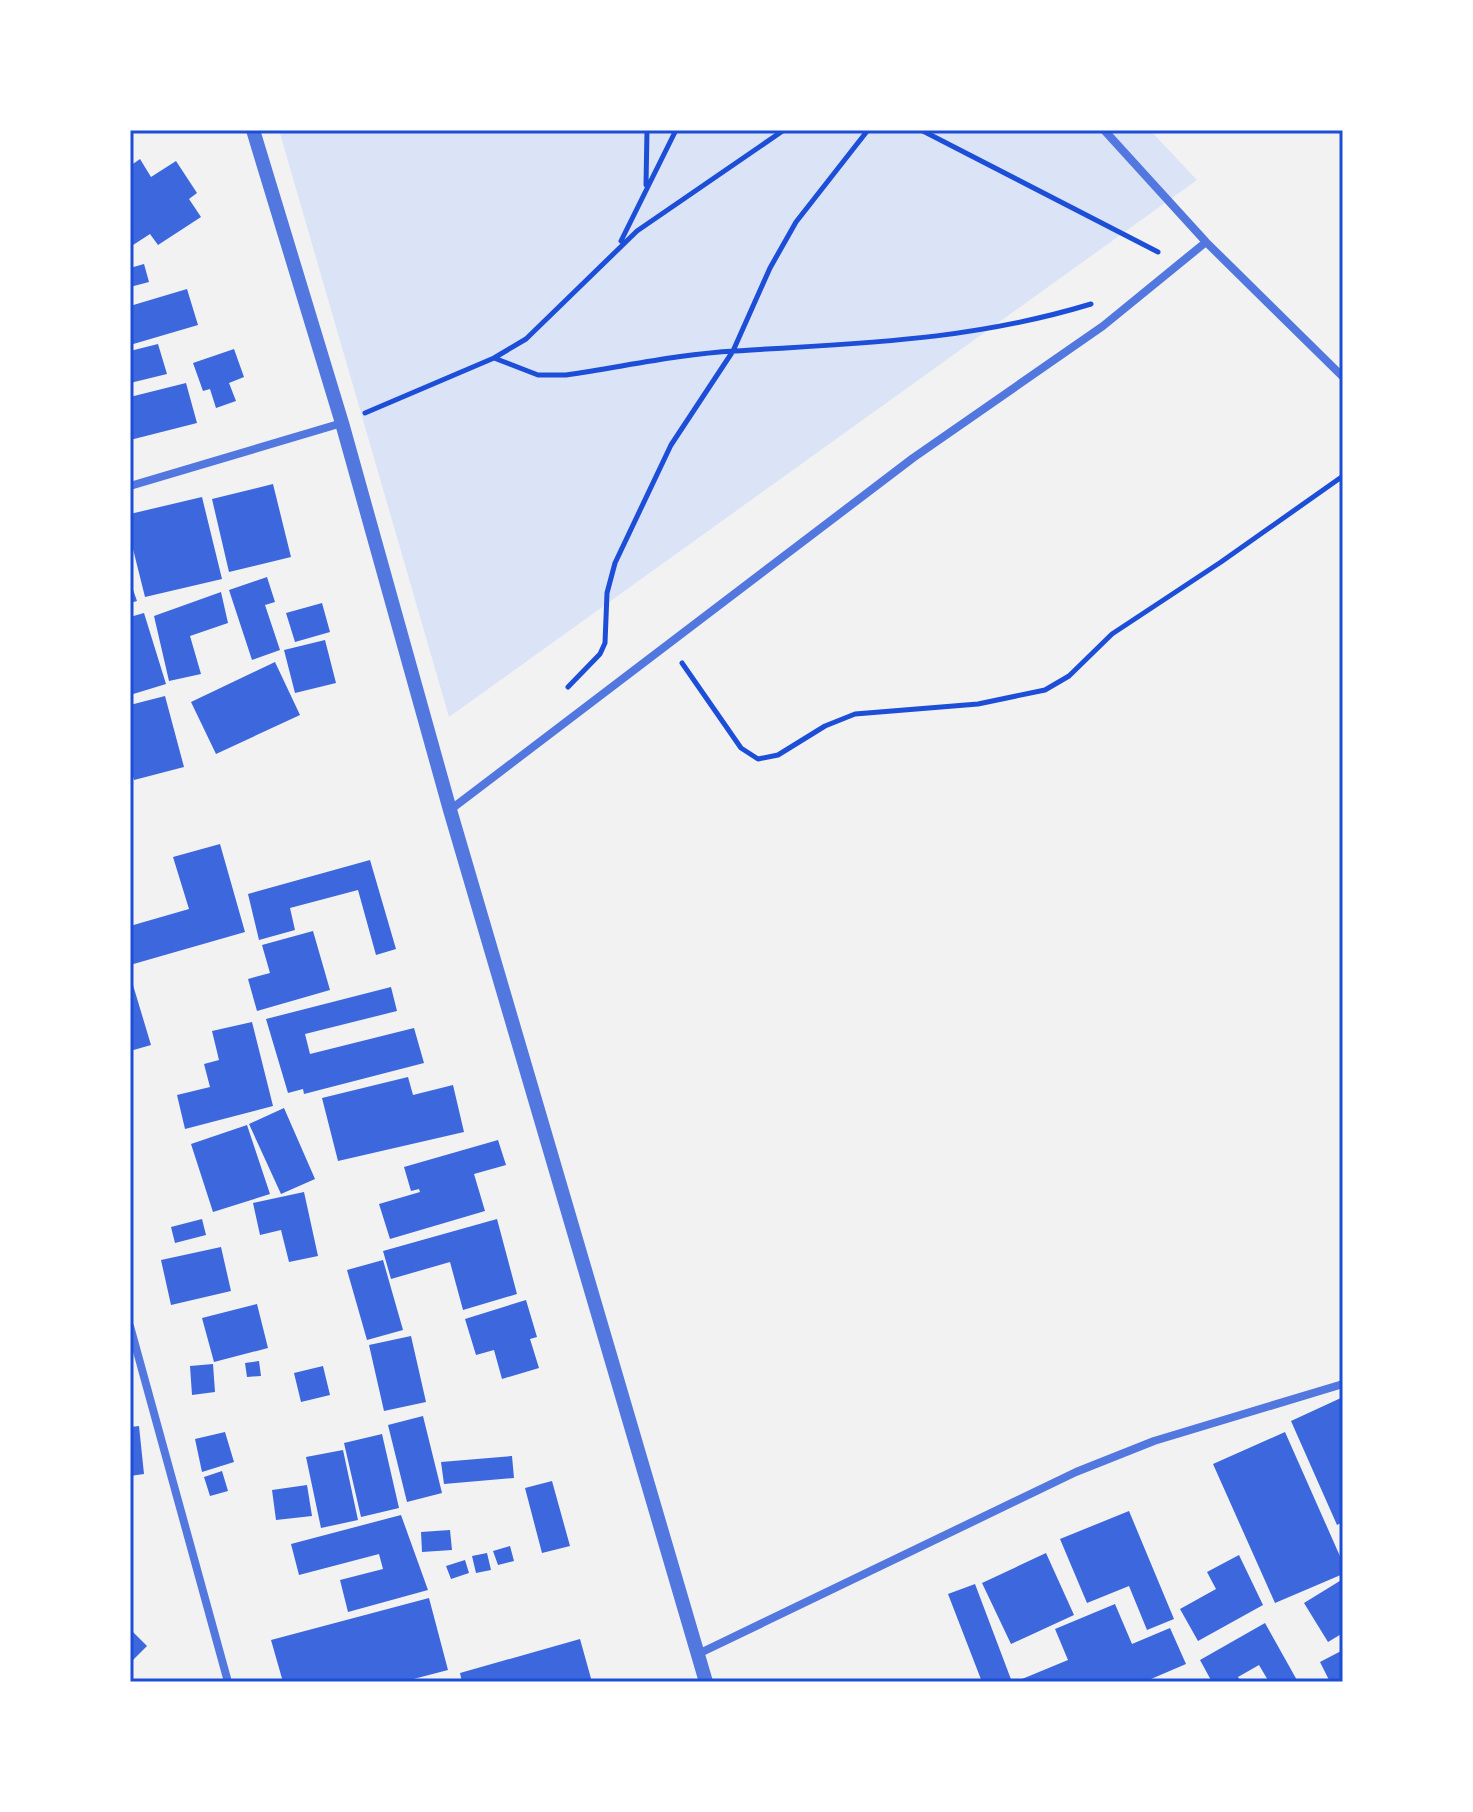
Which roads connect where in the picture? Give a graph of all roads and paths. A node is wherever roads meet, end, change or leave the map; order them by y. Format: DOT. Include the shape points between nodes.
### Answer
graph roads {
  1 [pos="253,130"];
  2 [pos="647,130"];
  3 [pos="676,130"];
  4 [pos="784,130"];
  5 [pos="868,130"];
  6 [pos="921,130"];
  7 [pos="1104,130"];
  8 [pos="646,187"];
  9 [pos="1206,242"];
  10 [pos="618,246"];
  11 [pos="1181,263"];
  12 [pos="1099,302"];
  13 [pos="733,351"];
  14 [pos="494,358"];
  15 [pos="1343,377"];
  16 [pos="342,423"];
  17 [pos="1343,476"];
  18 [pos="130,486"];
  19 [pos="668,642"];
  20 [pos="544,739"];
  21 [pos="450,810"];
  22 [pos="130,1326"];
  23 [pos="1343,1384"];
  24 [pos="698,1654"];
  25 [pos="228,1682"];
  26 [pos="706,1682"];
  1 -- 16 [label="street"];
  2 -- 8 [label="path"];
  3 -- 8 [label="path"];
  4 -- 10 [label="path"];
  5 -- 13 [label="path" via="796,222"];
  6 -- 11 [label="path"];
  7 -- 9 [label="street"];
  8 -- 10 [label="path"];
  9 -- 11 [label="street"];
  9 -- 15 [label="street"];
  10 -- 14 [label="path" via="555,313"];
  11 -- 19 [label="street" via="1103,326 913,458"];
  12 -- 13 [label="path" via="1027,323 931,340"];
  13 -- 14 [label="path" via="566,375 538,375"];
  13 -- 20 [label="path" via="671,445 638,508 607,593 605,643 566,690"];
  14 -- 16 [label="path"];
  16 -- 18 [label="street"];
  16 -- 21 [label="street"];
  17 -- 19 [label="path" via="1112,634 1062,681 1031,694 855,714 778,755 758,759 735,741"];
  19 -- 20 [label="street"];
  20 -- 21 [label="street"];
  21 -- 24 [label="street"];
  22 -- 25 [label="street"];
  23 -- 24 [label="street" via="1154,1441 1076,1472"];
  24 -- 26 [label="street"];
}
